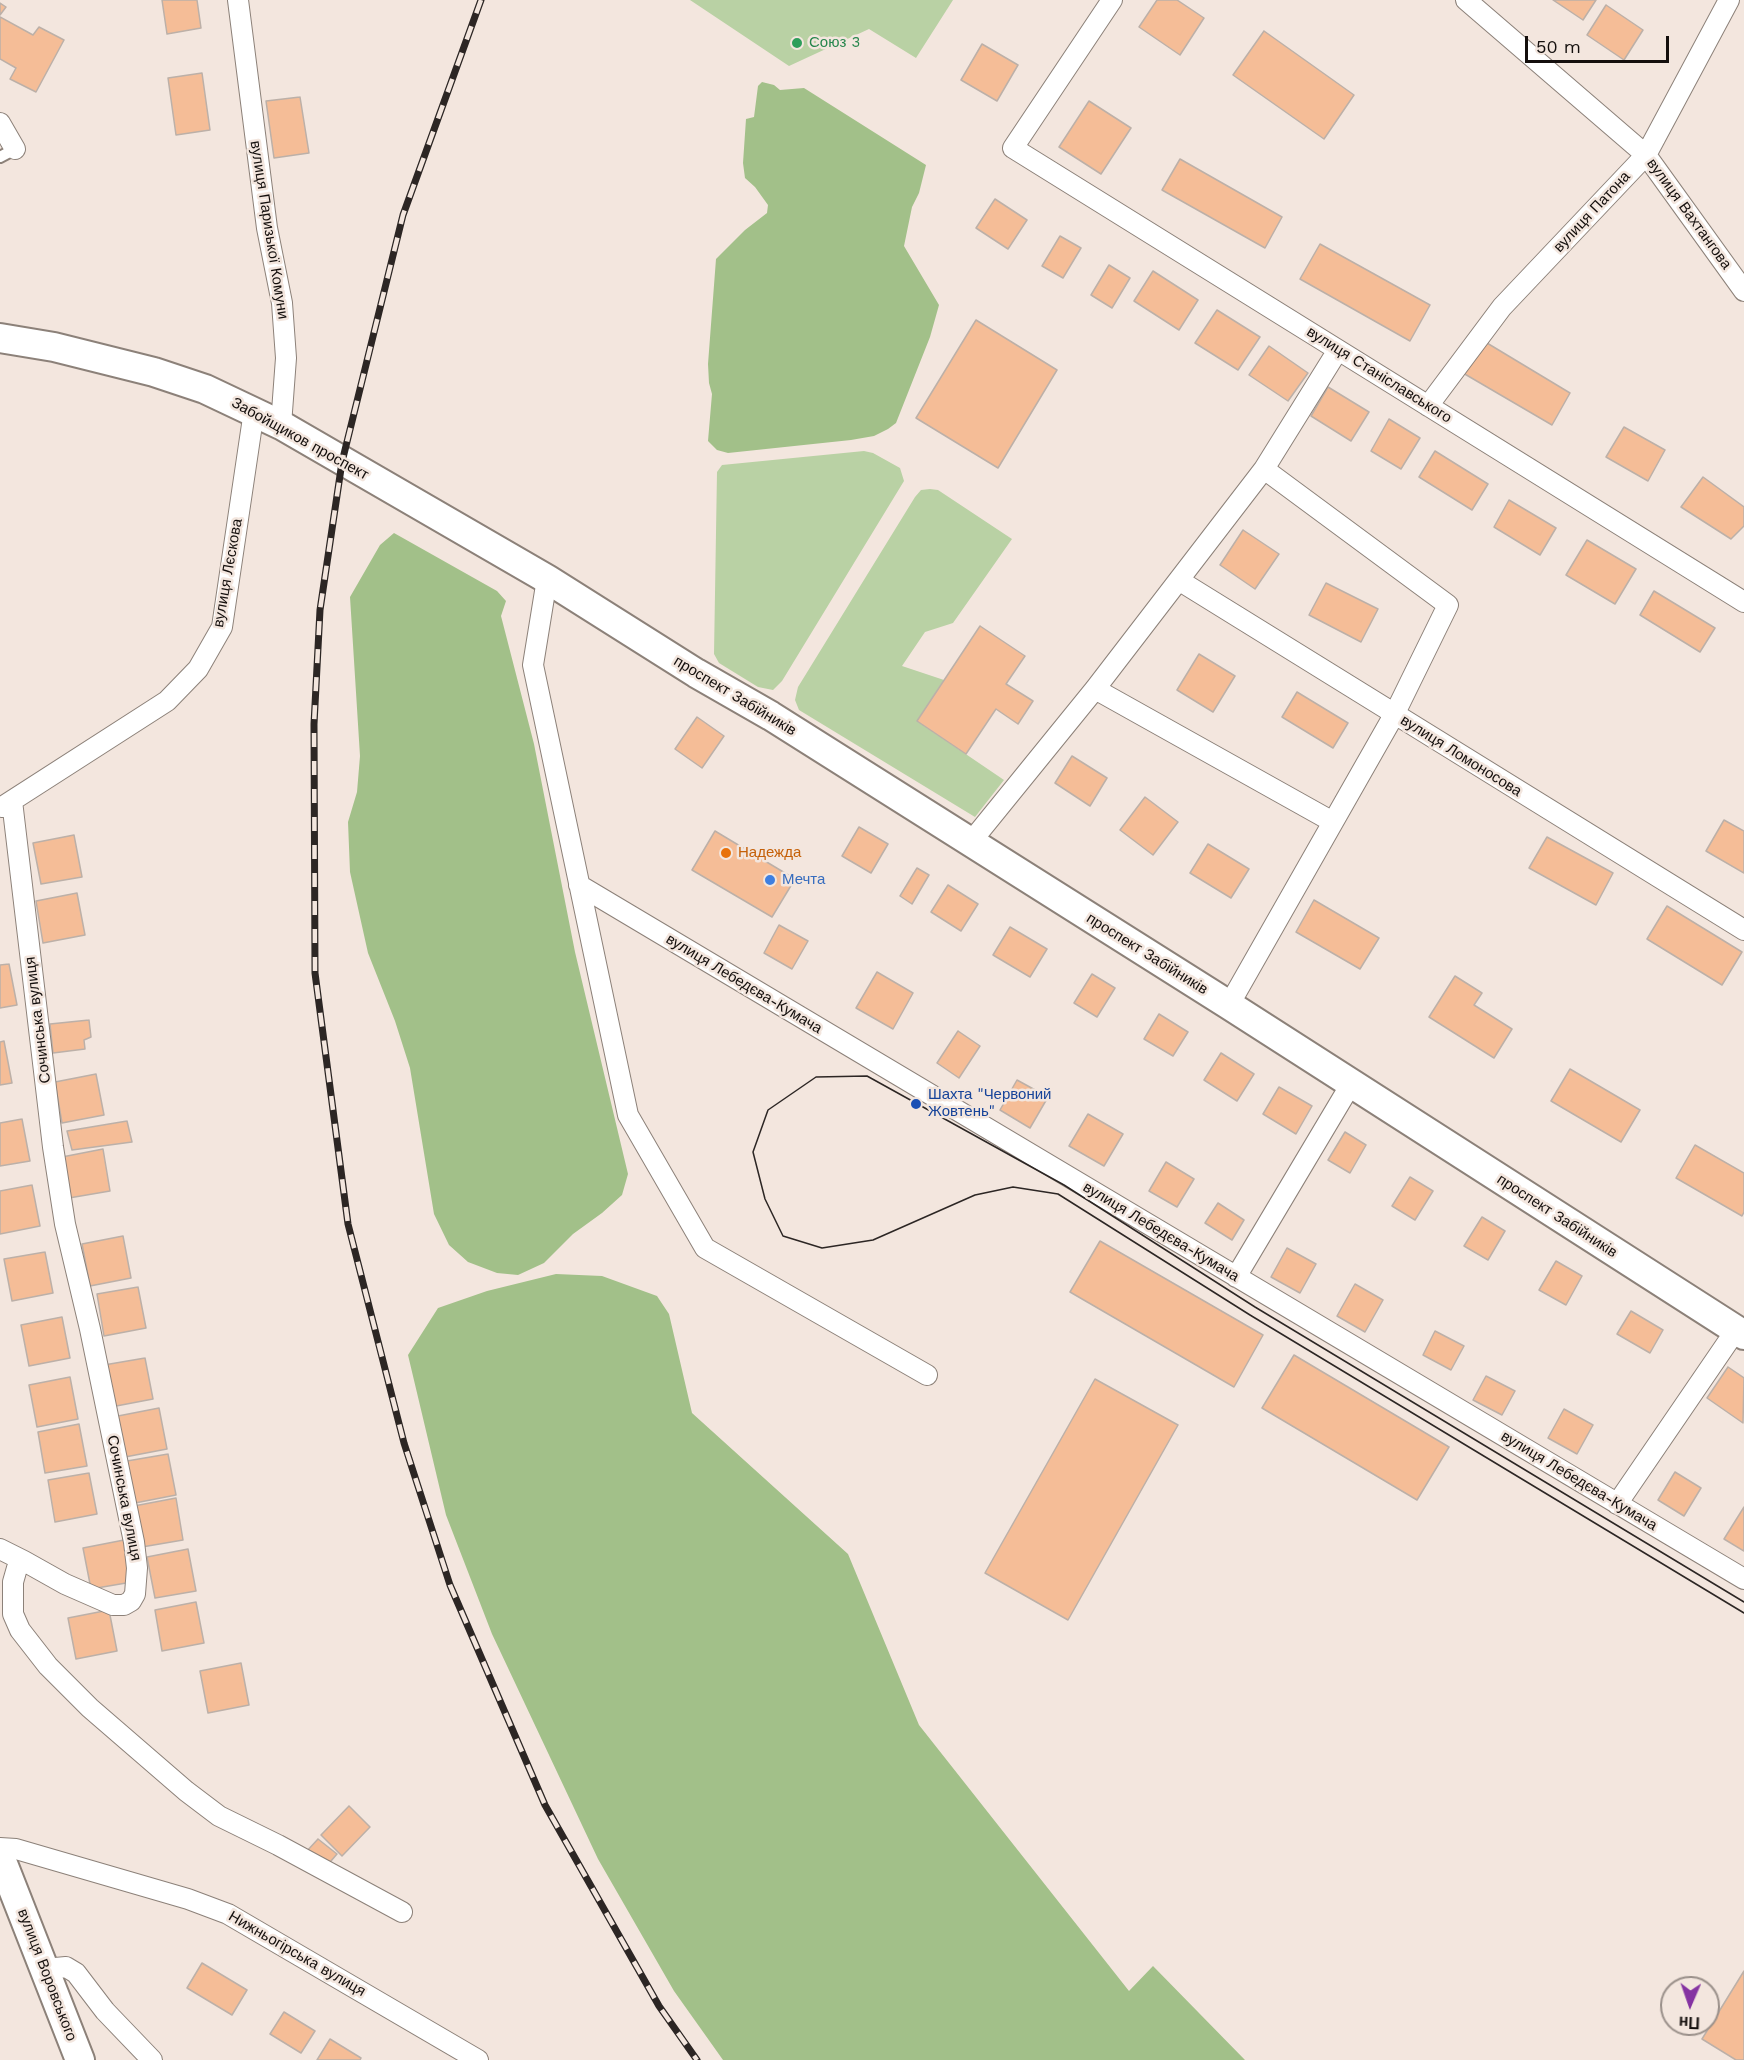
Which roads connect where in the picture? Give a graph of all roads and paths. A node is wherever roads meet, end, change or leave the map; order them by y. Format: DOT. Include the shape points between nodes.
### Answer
graph roads {
  1 [pos="238,0"];
  2 [pos="1112,0"];
  3 [pos="1466,0"];
  4 [pos="1729,0"];
  5 [pos="0,123"];
  6 [pos="8,153"];
  7 [pos="1646,155"];
  8 [pos="1744,291"];
  9 [pos="0,338"];
  10 [pos="1338,350"];
  11 [pos="1428,406"];
  12 [pos="254,411"];
  13 [pos="281,425"];
  14 [pos="1264,469"];
  15 [pos="547,579"];
  16 [pos="1180,581"];
  17 [pos="1744,602"];
  18 [pos="1095,689"];
  19 [pos="1394,715"];
  20 [pos="6,805"];
  21 [pos="1333,822"];
  22 [pos="970,843"];
  23 [pos="579,885"];
  24 [pos="1744,930"];
  25 [pos="1229,1005"];
  26 [pos="1351,1084"];
  27 [pos="1236,1277"];
  28 [pos="1740,1333"];
  29 [pos="927,1374"];
  30 [pos="1617,1504"];
  31 [pos="0,1549"];
  32 [pos="24,1561"];
  33 [pos="1744,1579"];
  34 [pos="0,1848"];
  35 [pos="0,1856"];
  36 [pos="402,1912"];
  37 [pos="45,1969"];
  38 [pos="80,2060"];
  39 [pos="152,2060"];
  40 [pos="478,2060"];
  1 -- 13 [label="street, вулиця Паризької Комуни" via="267,228 282,303 286,358"];
  2 -- 10 [label="street, вулиця Станіславського" via="1013,148"];
  3 -- 7 [label="street, вулиця Вахтангова"];
  4 -- 7 [label="street, вулиця Патона"];
  5 -- 6 [label="street"];
  7 -- 8 [label="street, вулиця Вахтангова"];
  7 -- 11 [label="street, вулиця Патона" via="1502,307"];
  9 -- 12 [label="main road, Забойщиков проспект" via="154,372"];
  10 -- 11 [label="street, вулиця Станіславського"];
  10 -- 14 [label="street"];
  11 -- 17 [label="street, вулиця Станіславського"];
  12 -- 13 [label="main road, Забойщиков проспект"];
  12 -- 20 [label="street, вулиця Лєскова" via="222,627 198,669 167,701"];
  13 -- 15 [label="main road, Забойщиков проспект"];
  14 -- 16 [label="street"];
  14 -- 19 [label="street" via="1448,605"];
  15 -- 22 [label="main road, проспект Забійників"];
  15 -- 23 [label="street" via="533,665"];
  16 -- 18 [label="street"];
  16 -- 19 [label="street, вулиця Ломоносова"];
  18 -- 21 [label="street"];
  18 -- 22 [label="street"];
  19 -- 21 [label="street"];
  19 -- 24 [label="street, вулиця Ломоносова"];
  20 -- 32 [label="street, Сочинська вулиця" via="65,1224 134,1542 135,1594 124,1605 113,1605"];
  21 -- 25 [label="street"];
  22 -- 25 [label="main road, проспект Забійників"];
  23 -- 27 [label="street, вулиця Лебедєва-Кумача"];
  23 -- 29 [label="street" via="628,1115 705,1248"];
  25 -- 26 [label="main road, проспект Забійників"];
  26 -- 27 [label="street"];
  26 -- 28 [label="main road, проспект Забійників"];
  27 -- 30 [label="street, вулиця Лебедєва-Кумача"];
  28 -- 30 [label="street"];
  30 -- 33 [label="street, вулиця Лебедєва-Кумача"];
  31 -- 32 [label="street, Сочинська вулиця"];
  32 -- 36 [label="street" via="13,1582 16,1622 48,1666 90,1708 219,1816"];
  34 -- 40 [label="street, Нижньогірська вулиця" via="16,1849 228,1914"];
  35 -- 37 [label="main road, вулиця Воровського"];
  37 -- 38 [label="main road, вулиця Воровського"];
  37 -- 39 [label="street" via="66,1967 76,1973 105,2011"];
}
